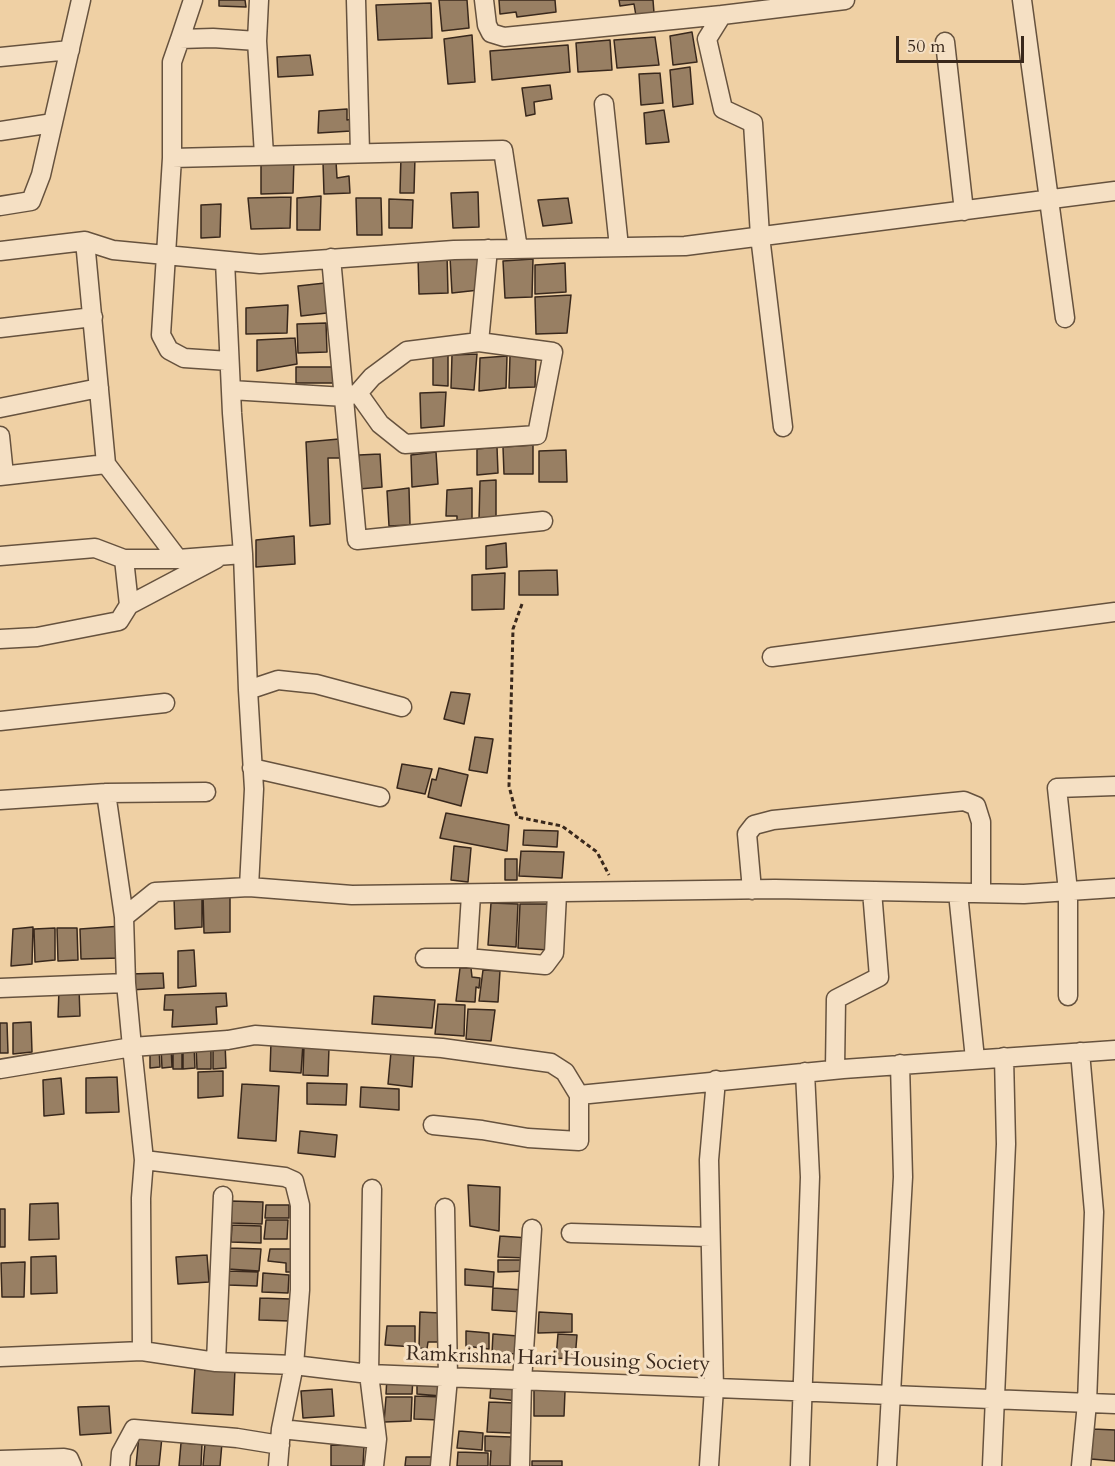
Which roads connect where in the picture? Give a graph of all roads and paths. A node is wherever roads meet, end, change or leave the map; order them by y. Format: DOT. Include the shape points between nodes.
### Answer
graph roads {
  1 [pos="81,0"];
  2 [pos="193,0"];
  3 [pos="259,0"];
  4 [pos="356,0"];
  5 [pos="484,0"];
  6 [pos="845,0"];
  7 [pos="1022,0"];
  8 [pos="722,15"];
  9 [pos="180,39"];
  10 [pos="257,41"];
  11 [pos="945,42"];
  12 [pos="70,50"];
  13 [pos="0,57"];
  14 [pos="604,104"];
  15 [pos="53,123"];
  16 [pos="0,131"];
  17 [pos="360,152"];
  18 [pos="264,155"];
  19 [pos="172,158"];
  20 [pos="1115,191"];
  21 [pos="1048,200"];
  22 [pos="0,206"];
  23 [pos="964,211"];
  24 [pos="760,237"];
  25 [pos="85,241"];
  26 [pos="619,247"];
  27 [pos="488,249"];
  28 [pos="518,249"];
  29 [pos="0,251"];
  30 [pos="165,256"];
  31 [pos="331,258"];
  32 [pos="225,261"];
  33 [pos="93,317"];
  34 [pos="1065,318"];
  35 [pos="0,328"];
  36 [pos="479,342"];
  37 [pos="229,361"];
  38 [pos="99,388"];
  39 [pos="231,390"];
  40 [pos="352,395"];
  41 [pos="0,408"];
  42 [pos="783,427"];
  43 [pos="0,436"];
  44 [pos="106,464"];
  45 [pos="2,476"];
  46 [pos="543,521"];
  47 [pos="243,554"];
  48 [pos="223,555"];
  49 [pos="0,556"];
  50 [pos="124,559"];
  51 [pos="178,559"];
  52 [pos="522,604"];
  53 [pos="129,605"];
  54 [pos="1115,612"];
  55 [pos="0,639"];
  56 [pos="772,657"];
  57 [pos="248,690"];
  58 [pos="165,703"];
  59 [pos="402,708"];
  60 [pos="0,721"];
  61 [pos="252,768"];
  62 [pos="1115,786"];
  63 [pos="206,792"];
  64 [pos="106,793"];
  65 [pos="380,797"];
  66 [pos="0,800"];
  67 [pos="249,887"];
  68 [pos="1115,888"];
  69 [pos="752,890"];
  70 [pos="872,891"];
  71 [pos="1068,891"];
  72 [pos="958,892"];
  73 [pos="619,893"];
  74 [pos="981,893"];
  75 [pos="557,894"];
  76 [pos="471,895"];
  77 [pos="124,917"];
  78 [pos="425,958"];
  79 [pos="467,958"];
  80 [pos="126,983"];
  81 [pos="0,988"];
  82 [pos="1068,996"];
  83 [pos="132,1047"];
  84 [pos="1115,1050"];
  85 [pos="1080,1052"];
  86 [pos="1004,1057"];
  87 [pos="975,1059"];
  88 [pos="900,1064"];
  89 [pos="0,1069"];
  90 [pos="835,1069"];
  91 [pos="805,1072"];
  92 [pos="716,1080"];
  93 [pos="579,1095"];
  94 [pos="433,1125"];
  95 [pos="144,1160"];
  96 [pos="372,1189"];
  97 [pos="223,1196"];
  98 [pos="445,1208"];
  99 [pos="532,1228"];
  100 [pos="571,1233"];
  101 [pos="710,1237"];
  102 [pos="142,1351"];
  103 [pos="0,1357"];
  104 [pos="216,1362"];
  105 [pos="294,1365"];
  106 [pos="369,1374"];
  107 [pos="448,1378"];
  108 [pos="522,1381"];
  109 [pos="714,1388"];
  110 [pos="800,1392"];
  111 [pos="890,1395"];
  112 [pos="993,1399"];
  113 [pos="1087,1403"];
  114 [pos="1115,1404"];
  115 [pos="280,1436"];
  116 [pos="377,1439"];
  117 [pos="0,1460"];
  118 [pos="72,1466"];
  119 [pos="120,1466"];
  120 [pos="278,1466"];
  121 [pos="374,1466"];
  122 [pos="440,1466"];
  123 [pos="520,1466"];
  124 [pos="708,1466"];
  125 [pos="800,1466"];
  126 [pos="886,1466"];
  127 [pos="992,1466"];
  128 [pos="1081,1466"];
  1 -- 12 [label="street"];
  2 -- 9 [label="street"];
  3 -- 10 [label="street"];
  4 -- 17 [label="street"];
  5 -- 8 [label="street" via="487,25 492,33 504,38"];
  6 -- 8 [label="street"];
  7 -- 21 [label="street"];
  8 -- 24 [label="street" via="707,39 723,109 753,123"];
  9 -- 10 [label="street"];
  9 -- 19 [label="street" via="172,62"];
  10 -- 18 [label="street"];
  11 -- 23 [label="street"];
  12 -- 13 [label="street"];
  12 -- 15 [label="street"];
  14 -- 26 [label="street"];
  15 -- 16 [label="street"];
  15 -- 22 [label="street" via="31,201"];
  17 -- 18 [label="street"];
  17 -- 28 [label="street" via="503,150"];
  18 -- 19 [label="street"];
  19 -- 30 [label="street"];
  20 -- 21 [label="street"];
  21 -- 23 [label="street"];
  21 -- 34 [label="street"];
  23 -- 24 [label="street"];
  24 -- 26 [label="street" via="685,246"];
  24 -- 42 [label="street"];
  25 -- 29 [label="street"];
  25 -- 30 [label="street" via="113,250"];
  25 -- 33 [label="street"];
  26 -- 28 [label="street"];
  27 -- 28 [label="street"];
  27 -- 31 [label="street"];
  27 -- 36 [label="street"];
  30 -- 32 [label="street"];
  30 -- 37 [label="street" via="161,334 169,350 184,358"];
  31 -- 32 [label="street" via="260,264"];
  31 -- 40 [label="street"];
  32 -- 37 [label="street"];
  33 -- 35 [label="street"];
  33 -- 38 [label="street"];
  36 -- 40 [label="street" via="407,351"];
  36 -- 40 [label="street" via="553,352 537,435 405,444"];
  37 -- 39 [label="street"];
  38 -- 41 [label="street"];
  38 -- 44 [label="street"];
  39 -- 40 [label="street"];
  39 -- 47 [label="street"];
  40 -- 46 [label="street" via="357,540"];
  43 -- 45 [label="street"];
  44 -- 45 [label="street"];
  44 -- 51 [label="street"];
  47 -- 48 [label="street"];
  47 -- 57 [label="street"];
  48 -- 51 [label="street"];
  48 -- 53 [label="street"];
  49 -- 50 [label="street" via="95,548"];
  50 -- 51 [label="street"];
  50 -- 53 [label="street"];
  52 -- 73 [label="path" via="512,640 509,786 517,817 562,826 575,835 597,852"];
  53 -- 55 [label="street" via="120,621 37,637"];
  54 -- 56 [label="street"];
  57 -- 59 [label="street" via="278,680 316,684"];
  57 -- 61 [label="street"];
  58 -- 60 [label="street"];
  61 -- 65 [label="street"];
  61 -- 67 [label="street"];
  62 -- 71 [label="street" via="1057,788"];
  63 -- 64 [label="street"];
  64 -- 66 [label="street"];
  64 -- 77 [label="street"];
  67 -- 76 [label="street" via="352,895"];
  67 -- 77 [label="street" via="155,891"];
  68 -- 71 [label="street"];
  69 -- 70 [label="street"];
  69 -- 73 [label="street"];
  69 -- 74 [label="street" via="747,834 754,825 964,801 976,806 981,822"];
  70 -- 72 [label="street"];
  70 -- 90 [label="street" via="879,977 836,999"];
  71 -- 74 [label="street"];
  71 -- 82 [label="street"];
  72 -- 74 [label="street"];
  72 -- 87 [label="street"];
  73 -- 75 [label="street"];
  75 -- 76 [label="street"];
  75 -- 79 [label="street" via="554,953 545,965"];
  76 -- 79 [label="street"];
  77 -- 80 [label="street"];
  78 -- 79 [label="street"];
  80 -- 81 [label="street"];
  80 -- 83 [label="street"];
  83 -- 89 [label="street"];
  83 -- 93 [label="street" via="255,1035 442,1048 551,1063 565,1072"];
  83 -- 95 [label="street"];
  84 -- 85 [label="street"];
  85 -- 86 [label="street"];
  85 -- 113 [label="street" via="1094,1212"];
  86 -- 87 [label="street"];
  86 -- 112 [label="street" via="1006,1144"];
  87 -- 88 [label="street"];
  88 -- 90 [label="street"];
  88 -- 111 [label="street" via="903,1176"];
  90 -- 91 [label="street"];
  91 -- 92 [label="street"];
  91 -- 110 [label="street" via="810,1177"];
  92 -- 93 [label="street"];
  92 -- 101 [label="street" via="709,1160"];
  93 -- 94 [label="street" via="579,1141"];
  95 -- 102 [label="street"];
  95 -- 105 [label="street" via="294,1181 300,1205 300,1290"];
  96 -- 106 [label="street"];
  97 -- 104 [label="street"];
  98 -- 107 [label="street"];
  99 -- 108 [label="street"];
  100 -- 101 [label="street"];
  101 -- 109 [label="street"];
  102 -- 103 [label="street, Ramkrishna Hari Housing Society"];
  102 -- 104 [label="street, Ramkrishna Hari Housing Society"];
  104 -- 105 [label="street, Ramkrishna Hari Housing Society"];
  105 -- 106 [label="street, Ramkrishna Hari Housing Society"];
  105 -- 115 [label="street"];
  106 -- 107 [label="street, Ramkrishna Hari Housing Society"];
  106 -- 116 [label="street"];
  107 -- 108 [label="street, Ramkrishna Hari Housing Society"];
  107 -- 122 [label="street"];
  108 -- 109 [label="street, Ramkrishna Hari Housing Society"];
  108 -- 123 [label="street"];
  109 -- 110 [label="street, Ramkrishna Hari Housing Society"];
  109 -- 124 [label="street"];
  110 -- 111 [label="street, Ramkrishna Hari Housing Society"];
  110 -- 125 [label="street"];
  111 -- 112 [label="street, Ramkrishna Hari Housing Society"];
  111 -- 126 [label="street"];
  112 -- 113 [label="street, Ramkrishna Hari Housing Society"];
  112 -- 127 [label="street"];
  113 -- 114 [label="street, Ramkrishna Hari Housing Society"];
  113 -- 128 [label="street"];
  115 -- 116 [label="street"];
  115 -- 119 [label="street" via="134,1429 121,1453"];
  115 -- 120 [label="street"];
  116 -- 121 [label="street"];
  117 -- 118 [label="street" via="64,1458"];
}
